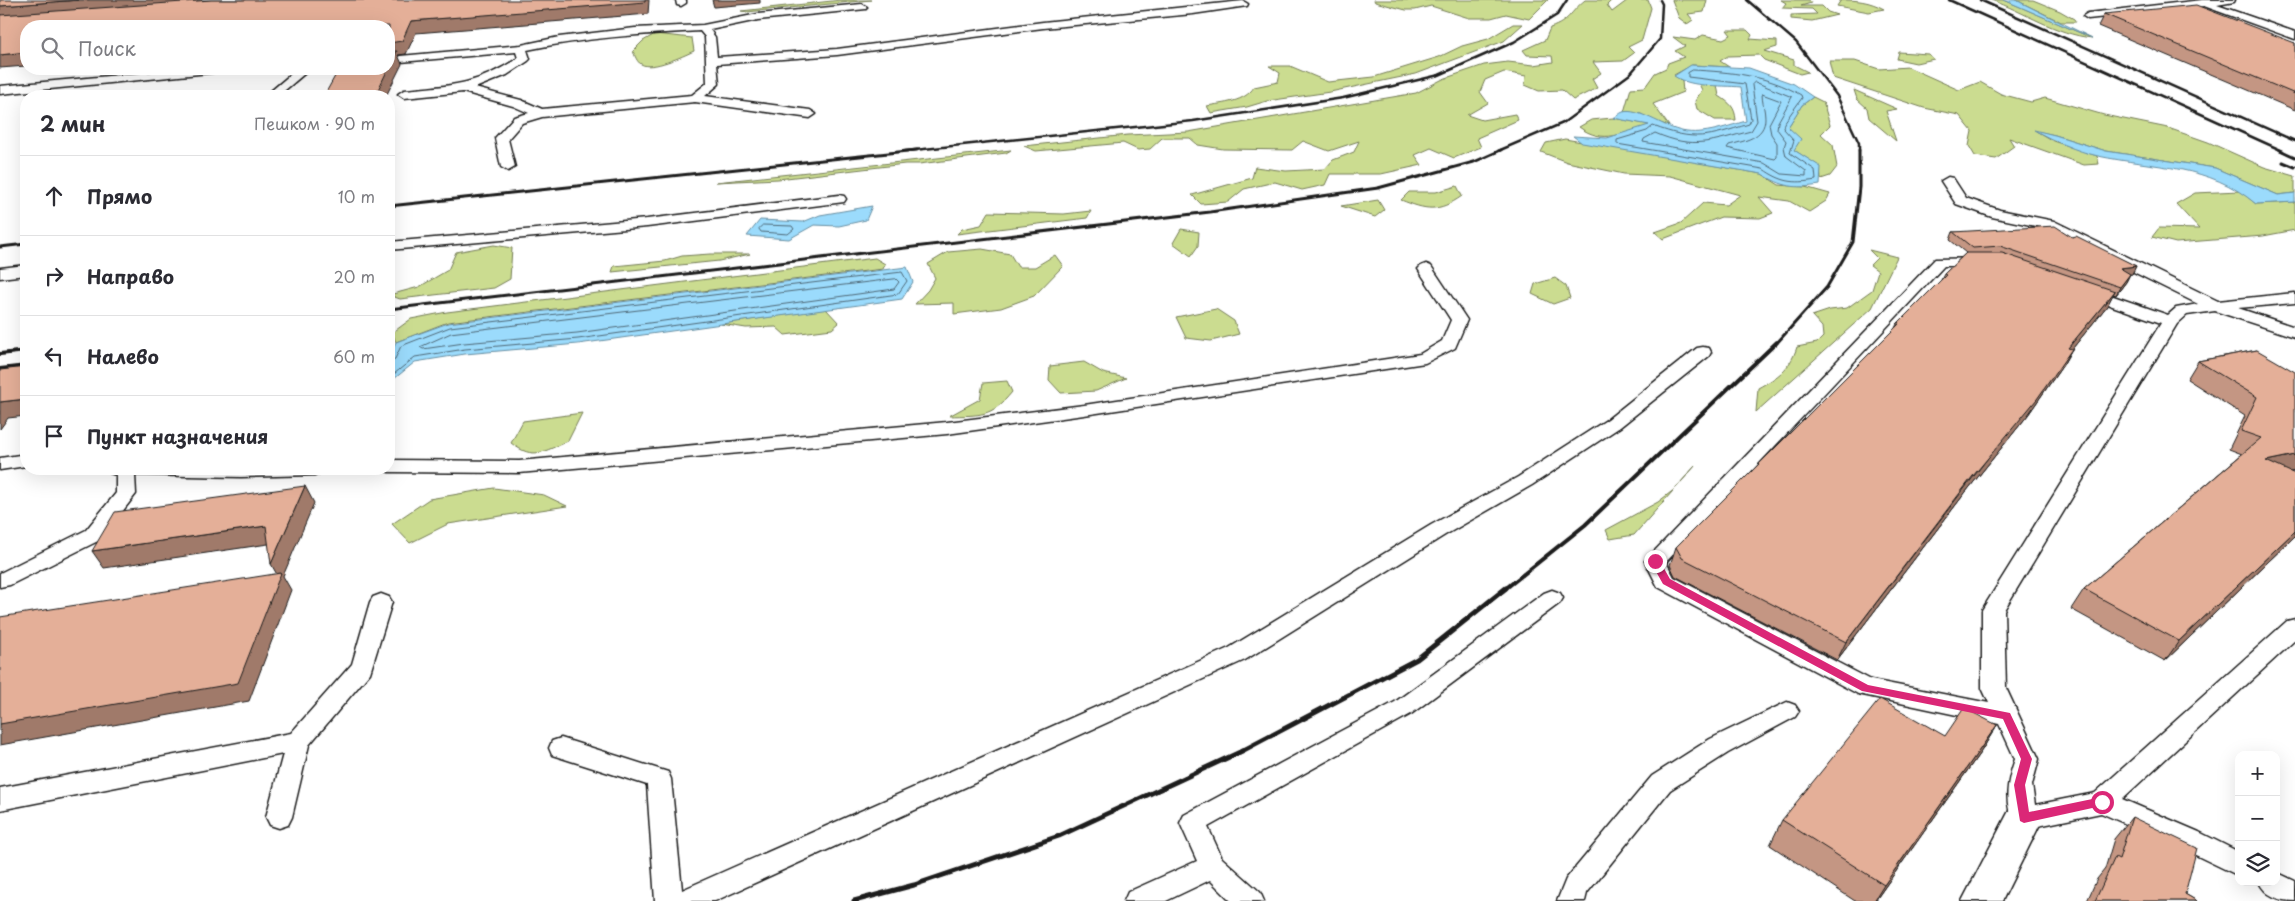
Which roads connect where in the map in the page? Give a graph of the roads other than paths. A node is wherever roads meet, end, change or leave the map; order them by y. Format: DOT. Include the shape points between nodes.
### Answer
graph roads {
  1 [pos="2230,0"];
  2 [pos="2206,3"];
  3 [pos="1243,4"];
  4 [pos="862,7"];
  5 [pos="2088,16"];
  6 [pos="703,28"];
  7 [pos="2295,36"];
  8 [pos="559,40"];
  9 [pos="522,48"];
  10 [pos="395,52"];
  11 [pos="395,59"];
  12 [pos="712,60"];
  13 [pos="156,75"];
  14 [pos="297,75"];
  15 [pos="464,88"];
  16 [pos="0,90"];
  17 [pos="278,90"];
  18 [pos="404,94"];
  19 [pos="695,98"];
  20 [pos="541,113"];
  21 [pos="810,114"];
  22 [pos="508,167"];
  23 [pos="1948,181"];
  24 [pos="839,199"];
  25 [pos="395,245"];
  26 [pos="2005,264"];
  27 [pos="1426,269"];
  28 [pos="20,271"];
  29 [pos="0,273"];
  30 [pos="2070,286"];
  31 [pos="2295,298"];
  32 [pos="2216,306"];
  33 [pos="2171,321"];
  34 [pos="2295,332"];
  35 [pos="1703,352"];
  36 [pos="20,461"];
  37 [pos="0,464"];
  38 [pos="395,466"];
  39 [pos="122,475"];
  40 [pos="3,580"];
  41 [pos="1552,598"];
  42 [pos="380,602"];
  43 [pos="2295,626"];
  44 [pos="1787,711"];
  45 [pos="2007,716"];
  46 [pos="298,741"];
  47 [pos="561,748"];
  48 [pos="0,799"];
  49 [pos="2102,802"];
  50 [pos="279,818"];
  51 [pos="2024,818"];
  52 [pos="2235,863"];
  53 [pos="1213,866"];
  54 [pos="2280,886"];
  55 [pos="2295,894"];
  56 [pos="669,901"];
  57 [pos="686,901"];
  58 [pos="1138,901"];
  59 [pos="1250,901"];
  60 [pos="1571,901"];
  61 [pos="1982,901"];
  1 -- 2 [label="lane"];
  2 -- 5 [label="lane"];
  2 -- 7 [label="lane"];
  3 -- 12 [label="lane" via="824,53"];
  4 -- 6 [label="lane" via="758,17"];
  6 -- 8 [label="lane" via="635,31"];
  6 -- 12 [label="lane" via="710,36"];
  8 -- 9 [label="lane"];
  8 -- 10 [label="lane"];
  9 -- 11 [label="lane"];
  9 -- 15 [label="lane" via="524,59 503,73"];
  12 -- 19 [label="lane" via="713,84"];
  13 -- 16 [label="lane"];
  14 -- 17 [label="lane"];
  15 -- 18 [label="lane"];
  15 -- 20 [label="lane"];
  19 -- 20 [label="lane"];
  19 -- 21 [label="lane"];
  20 -- 22 [label="lane" via="518,120 501,138"];
  23 -- 32 [label="lane" via="1961,201 1996,214 2049,224"];
  24 -- 25 [label="lane" via="646,223"];
  26 -- 45 [label="lane" via="1996,261 1940,262 1655,561 1666,582 1866,688"];
  27 -- 38 [label="lane" via="1459,320 1449,344 1425,358 947,428 519,467"];
  28 -- 29 [label="lane"];
  30 -- 33 [label="lane"];
  31 -- 32 [label="lane"];
  32 -- 33 [label="lane" via="2182,311"];
  32 -- 34 [label="lane"];
  33 -- 45 [label="lane" via="1993,610 1994,688"];
  35 -- 57 [label="lane" via="1614,423 1525,481 1438,530 1237,654"];
  36 -- 37 [label="lane"];
  39 -- 40 [label="lane" via="126,494 93,535"];
  41 -- 53 [label="lane" via="1403,708 1193,824"];
  42 -- 46 [label="lane" via="362,668"];
  43 -- 49 [label="lane"];
  44 -- 60 [label="lane" via="1719,746 1661,783 1576,888"];
  45 -- 51 [label="lane" via="2027,759 2019,785"];
  46 -- 48 [label="lane"];
  46 -- 50 [label="lane"];
  47 -- 56 [label="lane" via="659,779"];
  49 -- 51 [label="lane"];
  49 -- 52 [label="lane"];
  51 -- 61 [label="street"];
  53 -- 58 [label="lane"];
  53 -- 59 [label="lane"];
  54 -- 55 [label="lane"];
}
